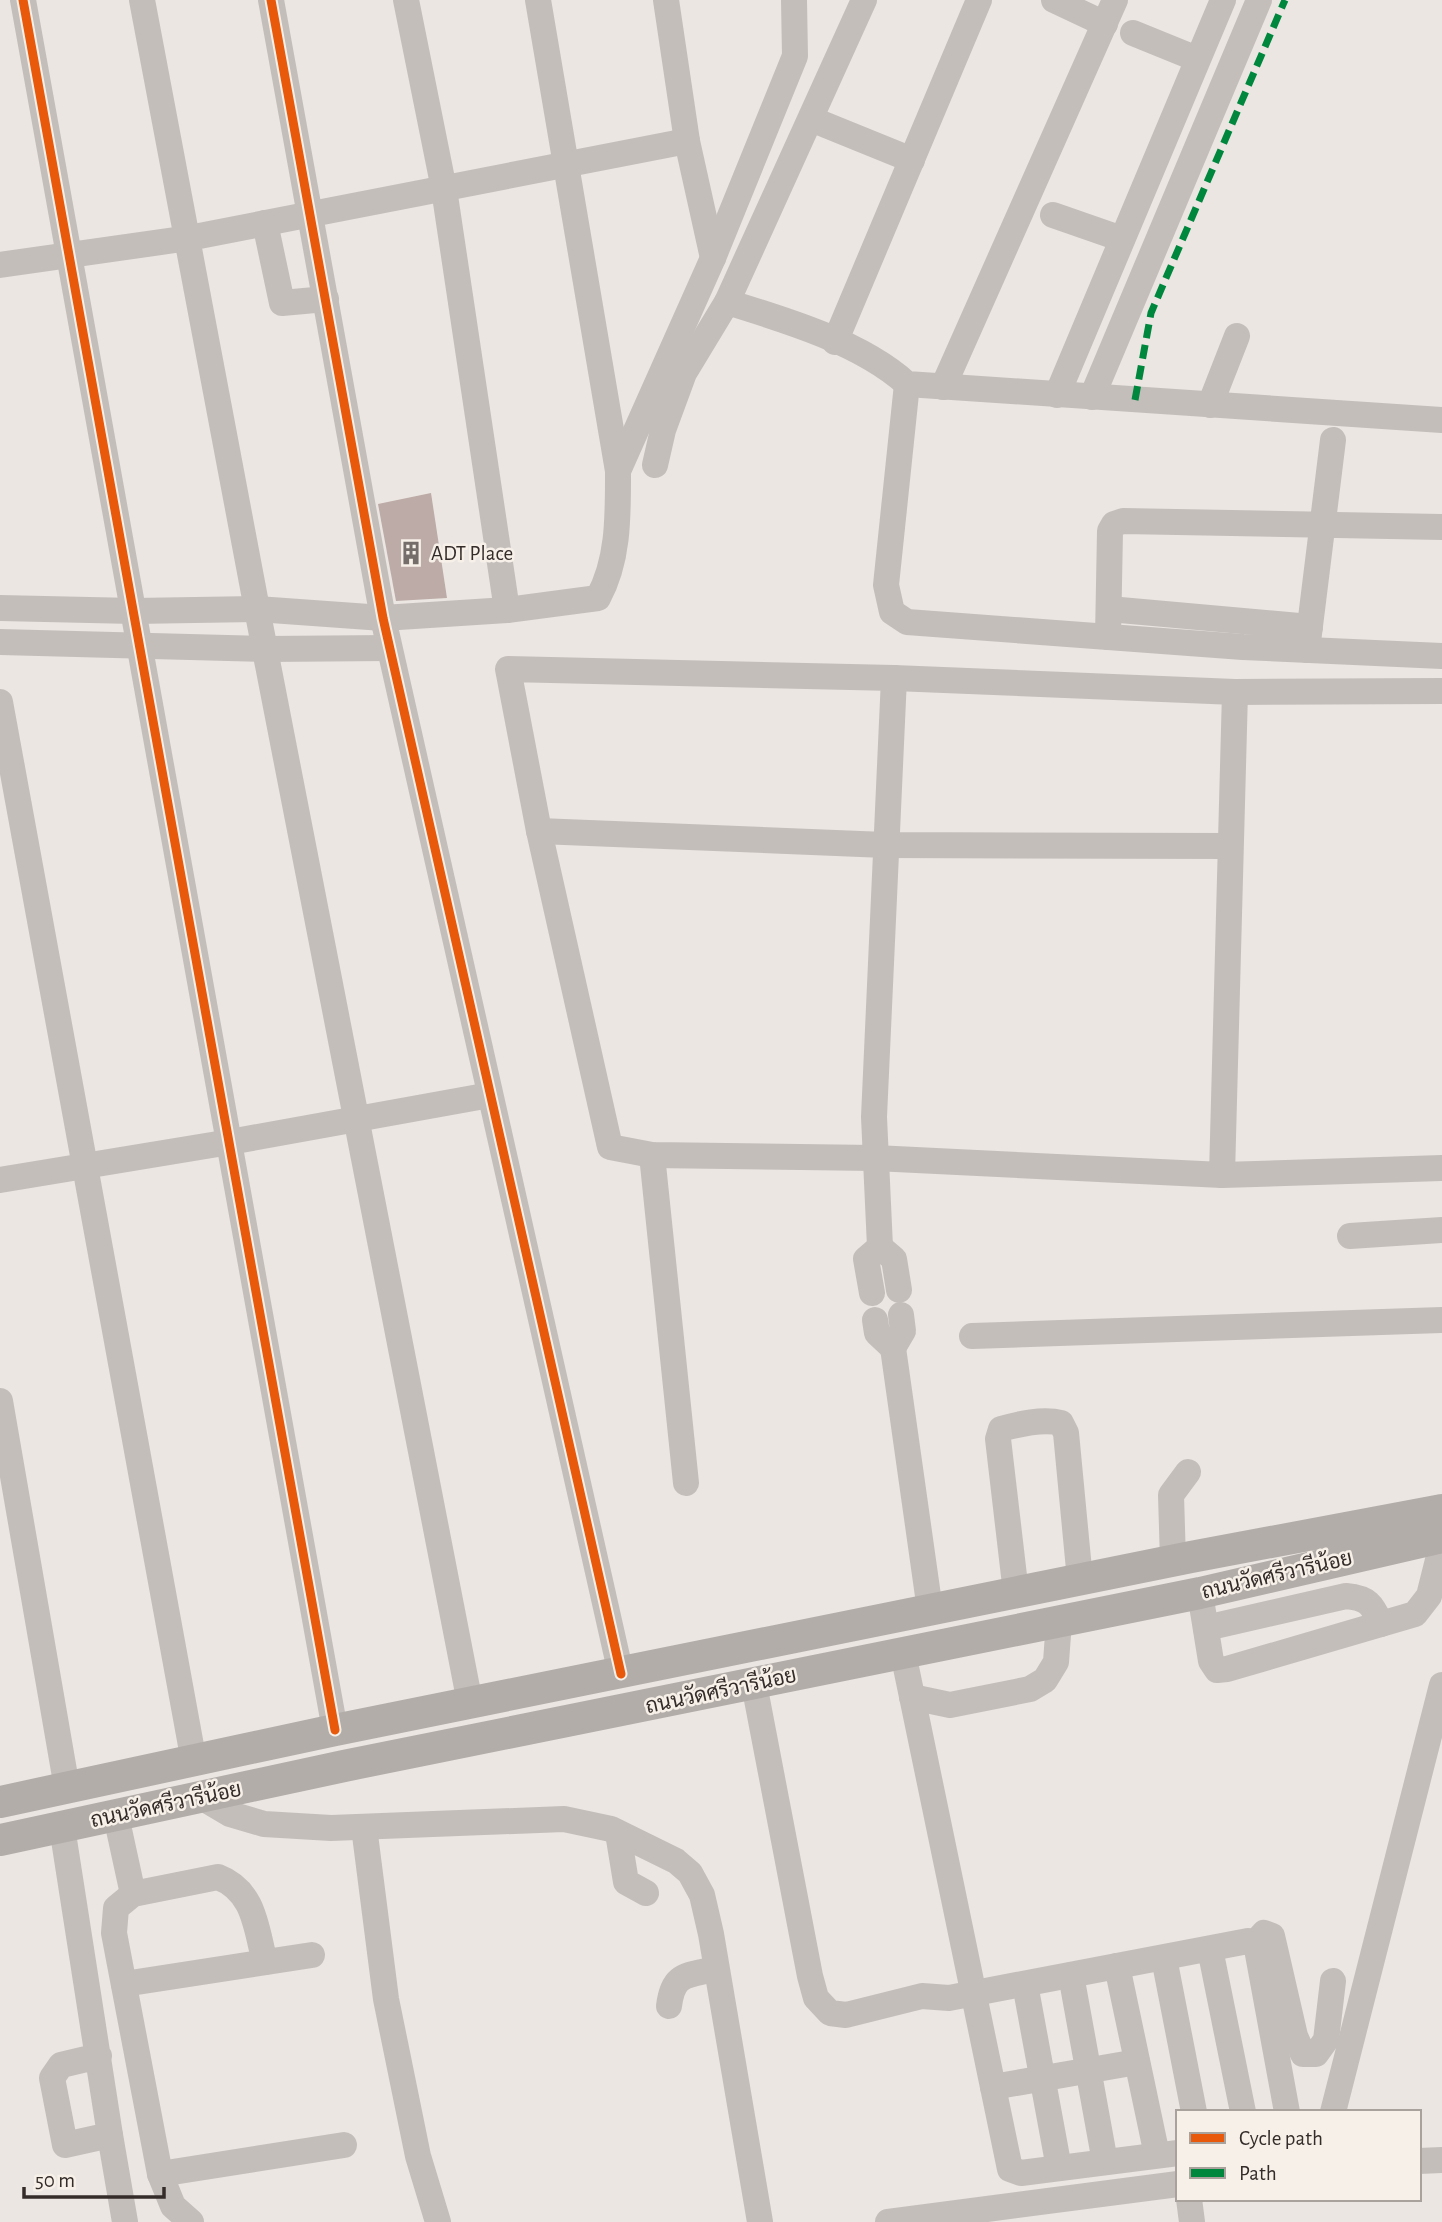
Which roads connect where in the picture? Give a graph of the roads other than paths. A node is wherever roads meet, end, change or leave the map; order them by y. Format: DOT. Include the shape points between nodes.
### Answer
graph roads {
  1 [pos="23,0"];
  2 [pos="142,0"];
  3 [pos="271,0"];
  4 [pos="406,0"];
  5 [pos="538,0"];
  6 [pos="666,0"];
  7 [pos="794,0"];
  8 [pos="864,0"];
  9 [pos="979,0"];
  10 [pos="1054,0"];
  11 [pos="1223,0"];
  12 [pos="1259,0"];
  13 [pos="1110,12"];
  14 [pos="1133,33"];
  15 [pos="1197,59"];
  16 [pos="811,119"];
  17 [pos="687,141"];
  18 [pos="912,160"];
  19 [pos="567,166"];
  20 [pos="444,189"];
  21 [pos="311,215"];
  22 [pos="1053,215"];
  23 [pos="265,223"];
  24 [pos="189,238"];
  25 [pos="1122,239"];
  26 [pos="69,256"];
  27 [pos="713,258"];
  28 [pos="0,265"];
  29 [pos="326,299"];
  30 [pos="727,302"];
  31 [pos="1237,335"];
  32 [pos="835,342"];
  33 [pos="907,384"];
  34 [pos="943,387"];
  35 [pos="1057,395"];
  36 [pos="1092,397"];
  37 [pos="1210,405"];
  38 [pos="1442,420"];
  39 [pos="1333,440"];
  40 [pos="655,465"];
  41 [pos="618,471"];
  42 [pos="1321,524"];
  43 [pos="1442,527"];
  44 [pos="0,608"];
  45 [pos="257,609"];
  46 [pos="1109,609"];
  47 [pos="507,610"];
  48 [pos="134,611"];
  49 [pos="383,618"];
  50 [pos="1108,637"];
  51 [pos="1309,638"];
  52 [pos="0,642"];
  53 [pos="140,647"];
  54 [pos="389,648"];
  55 [pos="266,649"];
  56 [pos="1442,656"];
  57 [pos="894,678"];
  58 [pos="1442,691"];
  59 [pos="1235,692"];
  60 [pos="0,702"];
  61 [pos="539,831"];
  62 [pos="885,845"];
  63 [pos="1229,846"];
  64 [pos="490,1095"];
  65 [pos="357,1119"];
  66 [pos="230,1142"];
  67 [pos="652,1155"];
  68 [pos="875,1158"];
  69 [pos="84,1166"];
  70 [pos="1442,1168"];
  71 [pos="1222,1175"];
  72 [pos="0,1180"];
  73 [pos="1442,1230"];
  74 [pos="1350,1236"];
  75 [pos="880,1247"];
  76 [pos="872,1293"];
  77 [pos="875,1320"];
  78 [pos="1442,1320"];
  79 [pos="972,1336"];
  80 [pos="893,1348"];
  81 [pos="0,1401"];
  82 [pos="1188,1472"];
  83 [pos="686,1483"];
  84 [pos="1442,1510"];
  85 [pos="1442,1537"];
  86 [pos="1442,1544"];
  87 [pos="1182,1559"];
  88 [pos="1080,1580"];
  89 [pos="1016,1593"];
  90 [pos="1200,1593"];
  91 [pos="930,1610"];
  92 [pos="1059,1621"];
  93 [pos="1381,1624"];
  94 [pos="1206,1628"];
  95 [pos="903,1653"];
  96 [pos="621,1674"];
  97 [pos="754,1684"];
  98 [pos="1442,1685"];
  99 [pos="912,1698"];
  100 [pos="470,1703"];
  101 [pos="335,1730"];
  102 [pos="194,1762"];
  103 [pos="67,1788"];
  104 [pos="203,1798"];
  105 [pos="0,1802"];
  106 [pos="116,1816"];
  107 [pos="62,1827"];
  108 [pos="364,1827"];
  109 [pos="618,1833"];
  110 [pos="0,1840"];
  111 [pos="646,1893"];
  112 [pos="133,1894"];
  113 [pos="1254,1944"];
  114 [pos="1210,1949"];
  115 [pos="312,1955"];
  116 [pos="1164,1958"];
  117 [pos="265,1962"];
  118 [pos="1117,1966"];
  119 [pos="715,1969"];
  120 [pos="1071,1975"];
  121 [pos="1332,1981"];
  122 [pos="124,1984"];
  123 [pos="1025,1984"];
  124 [pos="974,1993"];
  125 [pos="669,2006"];
  126 [pos="99,2056"];
  127 [pos="1137,2062"];
  128 [pos="1088,2070"];
  129 [pos="1043,2078"];
  130 [pos="993,2087"];
  131 [pos="1194,2110"];
  132 [pos="1243,2110"];
  133 [pos="1287,2110"];
  134 [pos="1334,2110"];
  135 [pos="110,2135"];
  136 [pos="344,2145"];
  137 [pos="1167,2154"];
  138 [pos="1442,2160"];
  139 [pos="1421,2161"];
  140 [pos="1105,2162"];
  141 [pos="1059,2168"];
  142 [pos="160,2174"];
  143 [pos="1176,2184"];
  144 [pos="1189,2201"];
  145 [pos="125,2222"];
  146 [pos="191,2222"];
  147 [pos="438,2222"];
  148 [pos="760,2222"];
  149 [pos="888,2222"];
  150 [pos="1192,2222"];
  1 -- 26 [label="street"];
  2 -- 24 [label="street"];
  3 -- 21 [label="street"];
  4 -- 20 [label="street"];
  5 -- 19 [label="street"];
  6 -- 17 [label="street"];
  7 -- 27 [label="street" via="795,55"];
  8 -- 16 [label="street"];
  9 -- 18 [label="street"];
  10 -- 13 [label="street"];
  11 -- 15 [label="street"];
  12 -- 36 [label="street"];
  13 -- 34 [label="street"];
  14 -- 15 [label="street"];
  15 -- 25 [label="street"];
  16 -- 18 [label="street"];
  16 -- 30 [label="street"];
  17 -- 19 [label="street"];
  17 -- 27 [label="street"];
  18 -- 32 [label="street"];
  19 -- 20 [label="street"];
  19 -- 41 [label="street"];
  20 -- 21 [label="street"];
  20 -- 47 [label="street"];
  21 -- 23 [label="street"];
  21 -- 29 [label="street"];
  22 -- 25 [label="street"];
  23 -- 24 [label="street"];
  23 -- 29 [label="street" via="282,303"];
  24 -- 26 [label="street"];
  24 -- 45 [label="street"];
  25 -- 35 [label="street"];
  26 -- 28 [label="street"];
  26 -- 48 [label="street"];
  27 -- 41 [label="street"];
  29 -- 49 [label="street"];
  30 -- 32 [label="street"];
  30 -- 40 [label="street" via="684,373"];
  31 -- 37 [label="street"];
  32 -- 33 [label="street" via="884,363"];
  33 -- 34 [label="street"];
  33 -- 50 [label="street" via="886,585 892,612 907,622"];
  34 -- 35 [label="street"];
  35 -- 36 [label="street"];
  36 -- 37 [label="street"];
  37 -- 38 [label="street"];
  39 -- 42 [label="street"];
  41 -- 47 [label="street" via="618,520 610,577 598,598"];
  42 -- 43 [label="street"];
  42 -- 46 [label="street" via="1114,524 1110,531"];
  42 -- 51 [label="street"];
  44 -- 48 [label="street"];
  45 -- 48 [label="street"];
  45 -- 49 [label="street"];
  45 -- 55 [label="street"];
  46 -- 50 [label="street"];
  46 -- 51 [label="street"];
  47 -- 49 [label="street"];
  48 -- 53 [label="street"];
  49 -- 54 [label="street"];
  50 -- 51 [label="street"];
  51 -- 56 [label="street"];
  52 -- 53 [label="street"];
  53 -- 55 [label="street"];
  53 -- 66 [label="street"];
  54 -- 55 [label="street"];
  54 -- 64 [label="street"];
  55 -- 65 [label="street"];
  57 -- 59 [label="street"];
  57 -- 61 [label="street" via="508,669"];
  57 -- 62 [label="street"];
  58 -- 59 [label="street"];
  59 -- 63 [label="street"];
  60 -- 69 [label="street"];
  61 -- 62 [label="street"];
  61 -- 67 [label="street" via="610,1147"];
  62 -- 63 [label="street"];
  62 -- 68 [label="street"];
  63 -- 71 [label="street"];
  64 -- 65 [label="street"];
  64 -- 96 [label="street"];
  65 -- 66 [label="street"];
  65 -- 100 [label="street"];
  66 -- 69 [label="street"];
  66 -- 101 [label="street"];
  67 -- 68 [label="street"];
  67 -- 83 [label="street"];
  68 -- 71 [label="street"];
  68 -- 75 [label="street"];
  69 -- 72 [label="street"];
  69 -- 102 [label="street"];
  70 -- 71 [label="street"];
  73 -- 74 [label="street"];
  75 -- 76 [label="street" via="866,1259"];
  75 -- 80 [label="street" via="894,1259 900,1303 903,1331"];
  77 -- 80 [label="street" via="877,1333"];
  78 -- 79 [label="street"];
  80 -- 91 [label="street"];
  81 -- 103 [label="street"];
  82 -- 87 [label="street" via="1171,1496"];
  84 -- 87 [label="main road, ถนนวัดศรีวารีน้อย"];
  85 -- 90 [label="main road, ถนนวัดศรีวารีน้อย"];
  86 -- 93 [label="street" via="1429,1597 1415,1614"];
  87 -- 88 [label="main road, ถนนวัดศรีวารีน้อย"];
  87 -- 90 [label="main road"];
  88 -- 89 [label="main road, ถนนวัดศรีวารีน้อย"];
  88 -- 89 [label="street" via="1066,1433 1061,1423 1052,1420 1013,1426 1001,1429 998,1439"];
  89 -- 91 [label="main road, ถนนวัดศรีวารีน้อย"];
  90 -- 92 [label="main road, ถนนวัดศรีวารีน้อย"];
  90 -- 94 [label="street"];
  91 -- 96 [label="main road, ถนนวัดศรีวารีน้อย"];
  92 -- 95 [label="main road, ถนนวัดศรีวารีน้อย"];
  92 -- 99 [label="street" via="1056,1662 1045,1680 1030,1689 950,1705"];
  93 -- 94 [label="street" via="1364,1597 1346,1595"];
  93 -- 94 [label="street" via="1217,1670 1211,1661"];
  95 -- 97 [label="main road, ถนนวัดศรีวารีน้อย"];
  95 -- 99 [label="street"];
  96 -- 100 [label="main road, ถนนวัดศรีวารีน้อย"];
  97 -- 104 [label="main road, ถนนวัดศรีวารีน้อย"];
  97 -- 124 [label="street" via="816,1998 830,2013 846,2015 922,1996"];
  98 -- 134 [label="street"];
  99 -- 124 [label="street"];
  100 -- 101 [label="main road, ถนนวัดศรีวารีน้อย"];
  101 -- 102 [label="main road, ถนนวัดศรีวารีน้อย"];
  102 -- 103 [label="main road, ถนนวัดศรีวารีน้อย"];
  103 -- 105 [label="main road, ถนนวัดศรีวารีน้อย"];
  104 -- 106 [label="main road, ถนนวัดศรีวารีน้อย"];
  104 -- 108 [label="street" via="230,1814 264,1824"];
  106 -- 107 [label="main road, ถนนวัดศรีวารีน้อย"];
  106 -- 112 [label="street"];
  107 -- 110 [label="main road, ถนนวัดศรีวารีน้อย"];
  107 -- 126 [label="street"];
  108 -- 109 [label="street" via="564,1819"];
  108 -- 147 [label="street" via="386,1999 418,2155"];
  109 -- 111 [label="street" via="626,1882"];
  109 -- 119 [label="street" via="676,1861 690,1873 702,1895"];
  112 -- 117 [label="street" via="218,1877 228,1881 250,1902"];
  112 -- 122 [label="street" via="116,1908 113,1920"];
  113 -- 114 [label="street" via="1248,1941"];
  113 -- 121 [label="street" via="1268,1933 1276,1945 1303,2054 1317,2054 1326,2040"];
  113 -- 133 [label="street"];
  114 -- 116 [label="street"];
  114 -- 132 [label="street"];
  115 -- 117 [label="street"];
  116 -- 118 [label="street"];
  116 -- 131 [label="street"];
  117 -- 122 [label="street"];
  118 -- 120 [label="street"];
  118 -- 127 [label="street"];
  119 -- 125 [label="street" via="677,1980 671,1986"];
  119 -- 148 [label="street"];
  120 -- 123 [label="street"];
  120 -- 128 [label="street"];
  122 -- 142 [label="street"];
  123 -- 124 [label="street"];
  123 -- 129 [label="street"];
  124 -- 130 [label="street"];
  126 -- 135 [label="street"];
  126 -- 135 [label="street" via="61,2065 52,2078 65,2145"];
  127 -- 128 [label="street"];
  127 -- 137 [label="street"];
  128 -- 129 [label="street"];
  128 -- 140 [label="street"];
  129 -- 130 [label="street"];
  129 -- 141 [label="street"];
  130 -- 141 [label="street" via="1010,2169 1021,2173"];
  135 -- 145 [label="street"];
  136 -- 142 [label="street"];
  137 -- 140 [label="street"];
  138 -- 139 [label="street"];
  140 -- 141 [label="street"];
  142 -- 146 [label="street" via="173,2206"];
  143 -- 149 [label="street"];
  144 -- 150 [label="street"];
}
